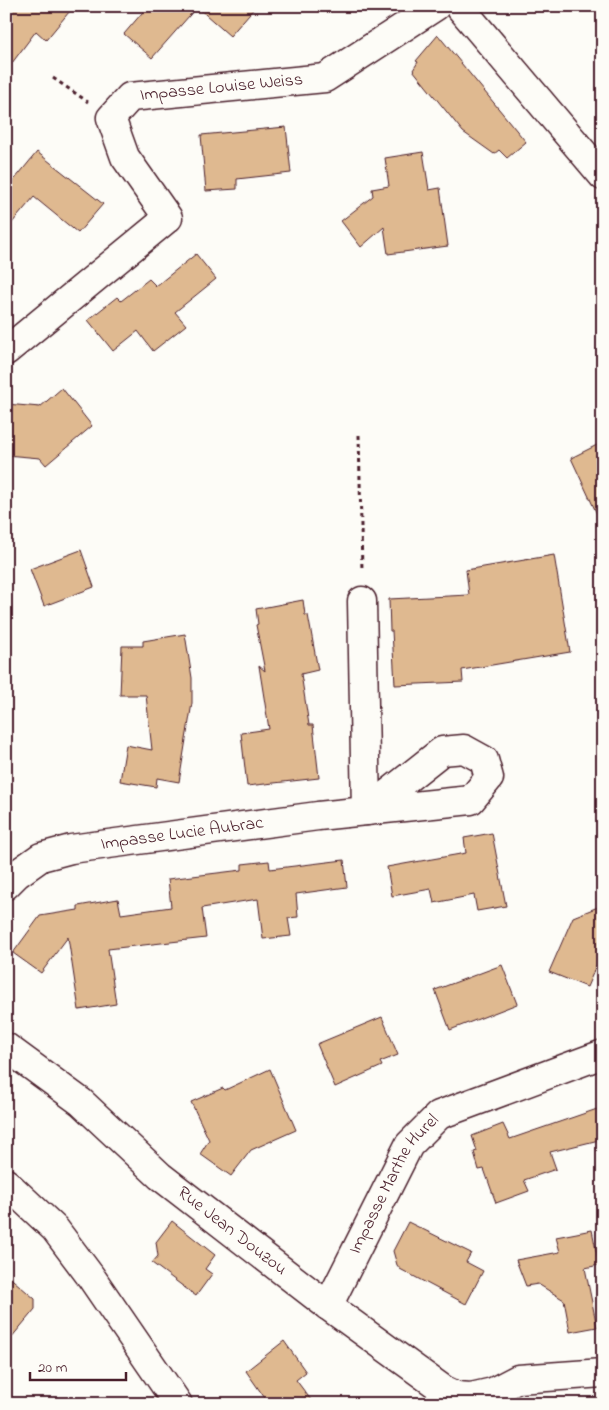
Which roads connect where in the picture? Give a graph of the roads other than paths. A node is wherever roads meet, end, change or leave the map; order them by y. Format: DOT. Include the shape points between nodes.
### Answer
graph roads {
  1 [pos="436,6"];
  2 [pos="460,6"];
  3 [pos="603,176"];
  4 [pos="6,351"];
  5 [pos="362,601"];
  6 [pos="6,885"];
  7 [pos="6,1027"];
  8 [pos="6,1047"];
  9 [pos="603,1054"];
  10 [pos="82,1102"];
  11 [pos="6,1183"];
  12 [pos="328,1306"];
  13 [pos="603,1373"];
  14 [pos="471,1400"];
  15 [pos="178,1404"];
  1 -- 4 [label="street, Impasse Louise Weiss" via="325,78 130,97 111,118 125,157 168,218"];
  2 -- 3 [label="street"];
  5 -- 6 [label="street, Impasse Lucie Aubrac" via="366,811 71,849 40,858"];
  7 -- 10 [label="street"];
  8 -- 10 [label="street, Rue Jean Douzou"];
  9 -- 12 [label="street, Impasse Marthe Hurel" via="439,1115 409,1145"];
  10 -- 12 [label="street, Rue Jean Douzou" via="160,1176"];
  11 -- 15 [label="street" via="55,1229 92,1277"];
  12 -- 14 [label="street, Rue Jean Douzou" via="434,1384"];
  13 -- 14 [label="street, Rue Jean Douzou" via="518,1379"];
}
